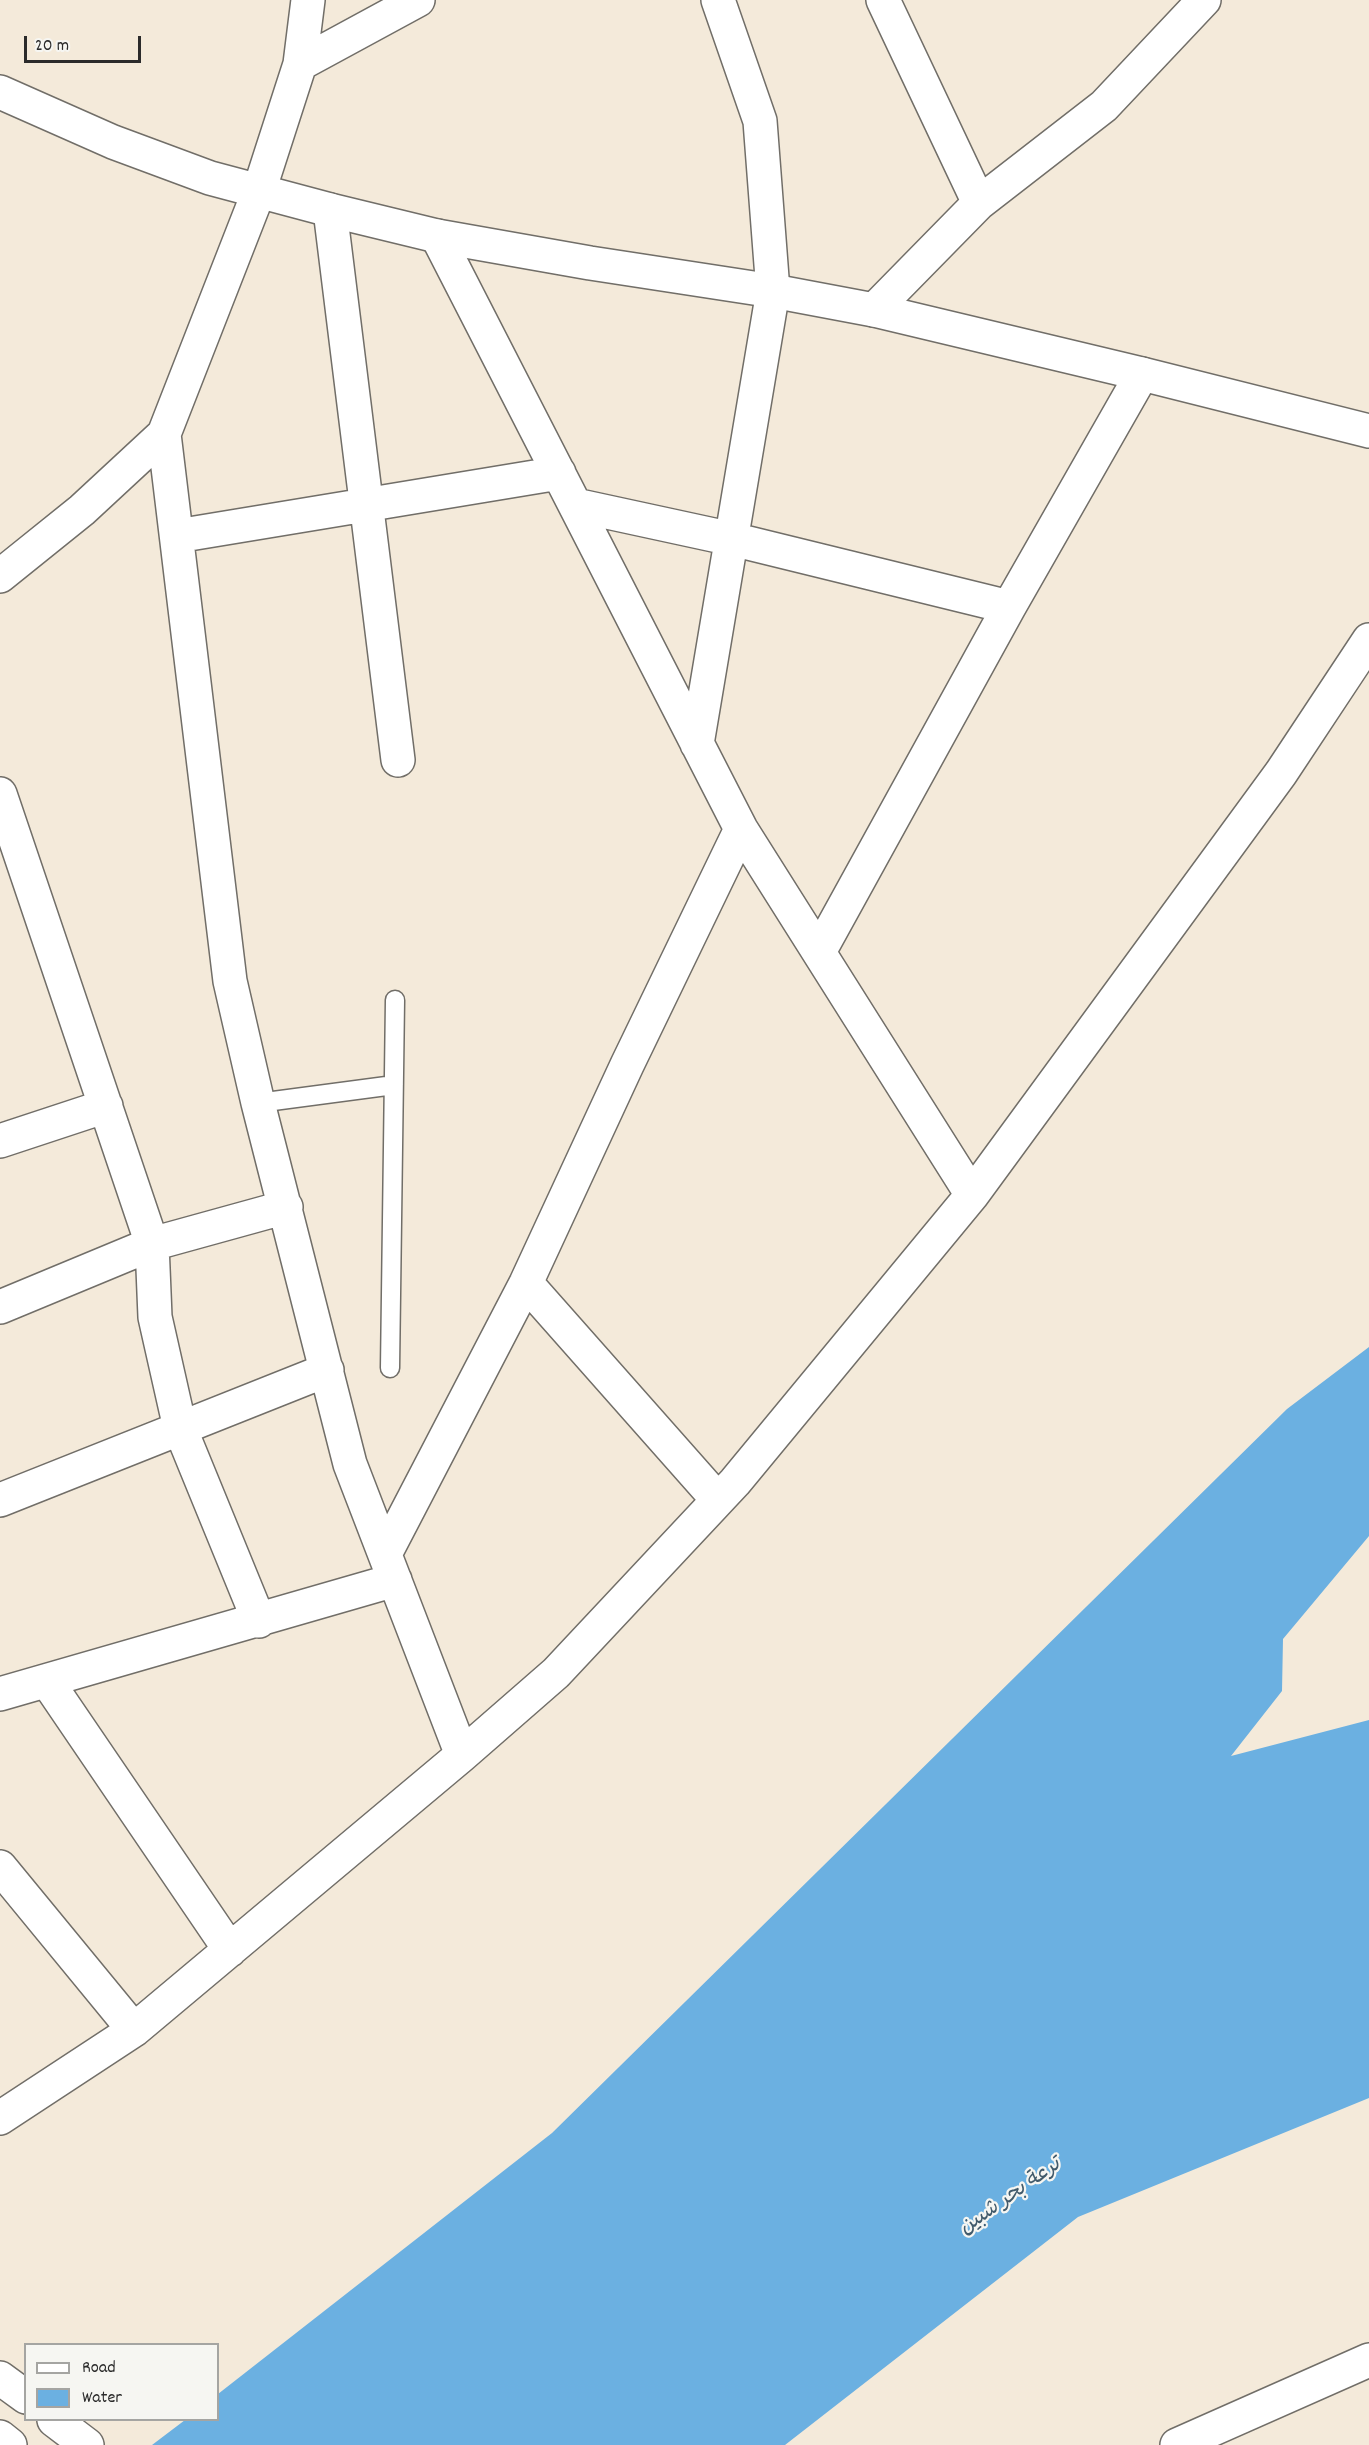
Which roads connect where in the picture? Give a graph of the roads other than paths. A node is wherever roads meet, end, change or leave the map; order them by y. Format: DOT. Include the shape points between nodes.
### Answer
graph roads {
  1 [pos="308,0"];
  2 [pos="418,0"];
  3 [pos="718,0"];
  4 [pos="883,0"];
  5 [pos="1204,0"];
  6 [pos="300,64"];
  7 [pos="0,92"];
  8 [pos="259,191"];
  9 [pos="979,203"];
  10 [pos="330,210"];
  11 [pos="437,236"];
  12 [pos="773,291"];
  13 [pos="874,310"];
  14 [pos="1142,374"];
  15 [pos="1369,431"];
  16 [pos="164,434"];
  17 [pos="559,473"];
  18 [pos="367,505"];
  19 [pos="575,505"];
  20 [pos="177,536"];
  21 [pos="732,539"];
  22 [pos="0,576"];
  23 [pos="1009,607"];
  24 [pos="1369,640"];
  25 [pos="697,744"];
  26 [pos="398,760"];
  27 [pos="0,794"];
  28 [pos="741,829"];
  29 [pos="819,952"];
  30 [pos="395,1000"];
  31 [pos="394,1085"];
  32 [pos="258,1103"];
  33 [pos="106,1106"];
  34 [pos="0,1142"];
  35 [pos="972,1195"];
  36 [pos="286,1207"];
  37 [pos="152,1244"];
  38 [pos="526,1283"];
  39 [pos="0,1307"];
  40 [pos="390,1368"];
  41 [pos="327,1370"];
  42 [pos="180,1428"];
  43 [pos="0,1500"];
  44 [pos="718,1500"];
  45 [pos="390,1567"];
  46 [pos="259,1621"];
  47 [pos="47,1681"];
  48 [pos="0,1694"];
  49 [pos="462,1755"];
  50 [pos="0,1867"];
  51 [pos="230,1950"];
  52 [pos="134,2030"];
  53 [pos="0,2118"];
  54 [pos="1369,2360"];
  55 [pos="0,2378"];
  56 [pos="24,2396"];
  57 [pos="55,2421"];
  58 [pos="0,2437"];
  59 [pos="10,2445"];
  60 [pos="87,2445"];
  61 [pos="1177,2445"];
  1 -- 6 [label="main road"];
  2 -- 6 [label="main road"];
  3 -- 12 [label="main road" via="760,121"];
  4 -- 9 [label="main road"];
  5 -- 9 [label="main road" via="1104,106"];
  6 -- 8 [label="main road"];
  7 -- 8 [label="main road" via="113,142 210,178"];
  8 -- 10 [label="main road"];
  8 -- 16 [label="main road"];
  9 -- 13 [label="main road"];
  10 -- 11 [label="main road"];
  10 -- 18 [label="main road"];
  11 -- 12 [label="main road"];
  11 -- 17 [label="main road"];
  12 -- 13 [label="main road"];
  12 -- 21 [label="main road"];
  13 -- 14 [label="main road"];
  14 -- 15 [label="main road"];
  14 -- 23 [label="main road"];
  16 -- 20 [label="main road"];
  16 -- 22 [label="main road" via="82,510"];
  17 -- 18 [label="main road"];
  17 -- 19 [label="main road"];
  18 -- 20 [label="main road"];
  18 -- 26 [label="main road"];
  19 -- 21 [label="main road"];
  19 -- 25 [label="main road"];
  20 -- 32 [label="main road" via="230,981"];
  21 -- 23 [label="main road"];
  21 -- 25 [label="main road"];
  23 -- 29 [label="main road"];
  24 -- 35 [label="main road" via="1281,773"];
  25 -- 28 [label="main road"];
  27 -- 33 [label="main road"];
  28 -- 29 [label="main road"];
  28 -- 38 [label="main road"];
  29 -- 35 [label="main road"];
  30 -- 31 [label="lane"];
  31 -- 32 [label="lane"];
  31 -- 40 [label="lane"];
  32 -- 36 [label="main road"];
  33 -- 34 [label="main road"];
  33 -- 37 [label="main road"];
  35 -- 44 [label="main road"];
  36 -- 37 [label="main road"];
  36 -- 41 [label="main road"];
  37 -- 39 [label="main road"];
  37 -- 42 [label="main road" via="155,1317"];
  38 -- 44 [label="main road"];
  38 -- 45 [label="main road"];
  41 -- 42 [label="main road"];
  41 -- 45 [label="main road" via="350,1464"];
  42 -- 43 [label="main road"];
  42 -- 46 [label="main road"];
  44 -- 49 [label="main road" via="556,1673"];
  45 -- 46 [label="main road"];
  45 -- 49 [label="main road"];
  46 -- 47 [label="main road"];
  47 -- 48 [label="main road"];
  47 -- 51 [label="main road"];
  49 -- 51 [label="main road"];
  50 -- 52 [label="main road"];
  51 -- 52 [label="main road"];
  52 -- 53 [label="main road"];
  54 -- 61 [label="main road"];
  55 -- 56 [label="main road"];
  57 -- 60 [label="main road"];
  58 -- 59 [label="main road"];
}
